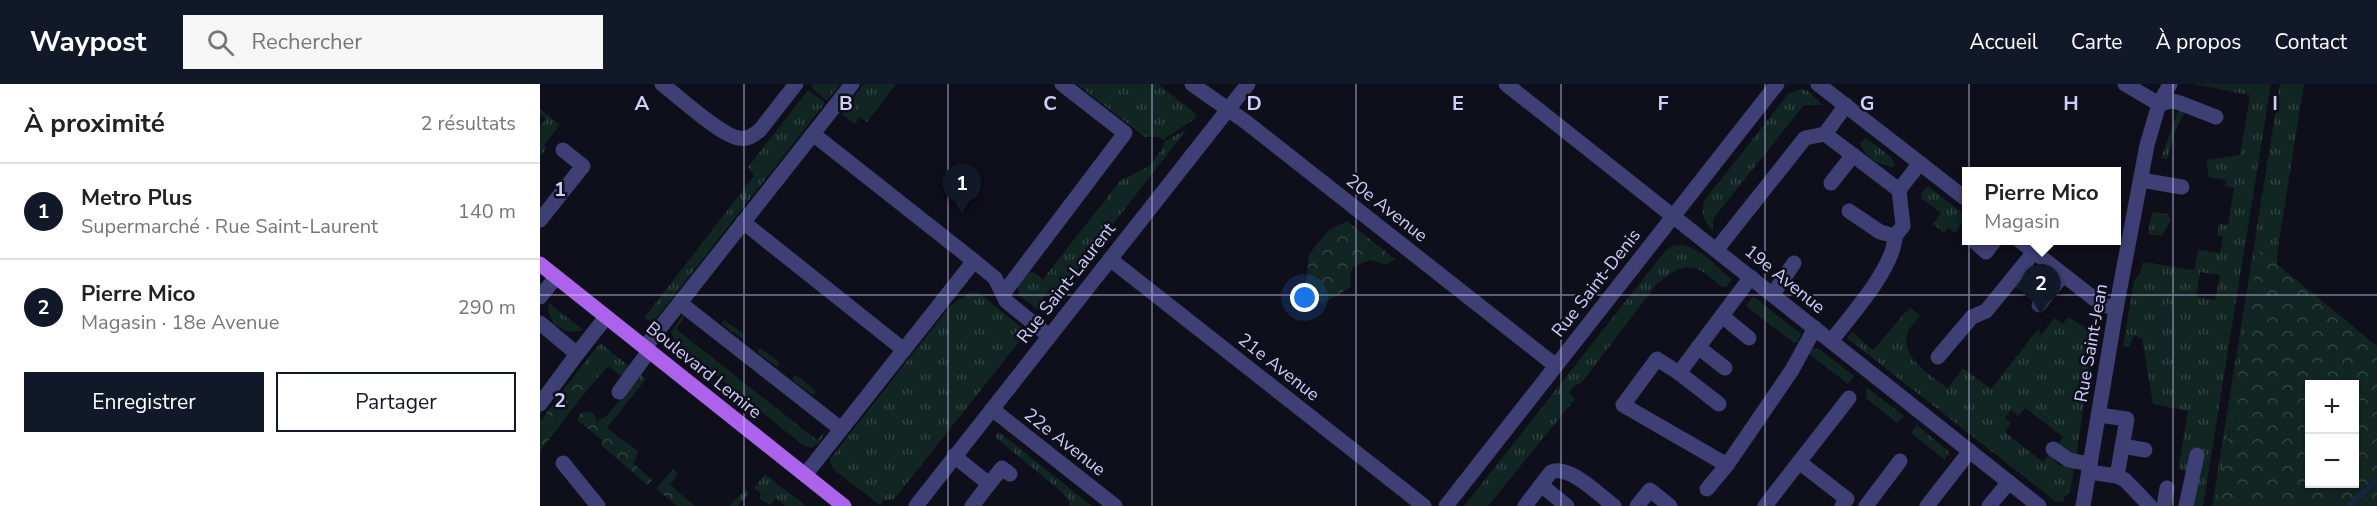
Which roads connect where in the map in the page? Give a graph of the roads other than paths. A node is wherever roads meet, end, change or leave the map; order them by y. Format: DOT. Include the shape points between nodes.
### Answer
graph roads {
  1 [pos="662,84"];
  2 [pos="796,84"];
  3 [pos="852,84"];
  4 [pos="1062,84"];
  5 [pos="1191,84"];
  6 [pos="1248,84"];
  7 [pos="1506,84"];
  8 [pos="1777,84"];
  9 [pos="1818,84"];
  10 [pos="2125,84"];
  11 [pos="2170,84"];
  12 [pos="2159,104"];
  13 [pos="1846,105"];
  14 [pos="1228,110"];
  15 [pos="2216,117"];
  16 [pos="813,134"];
  17 [pos="1825,134"];
  18 [pos="563,150"];
  19 [pos="1853,155"];
  20 [pos="1920,163"];
  21 [pos="2141,180"];
  22 [pos="1831,183"];
  23 [pos="2182,187"];
  24 [pos="1899,190"];
  25 [pos="1962,196"];
  26 [pos="1849,211"];
  27 [pos="1674,215"];
  28 [pos="541,217"];
  29 [pos="743,222"];
  30 [pos="1894,236"];
  31 [pos="1974,245"];
  32 [pos="1991,245"];
  33 [pos="2025,245"];
  34 [pos="1717,249"];
  35 [pos="2034,252"];
  36 [pos="1110,258"];
  37 [pos="974,261"];
  38 [pos="1794,263"];
  39 [pos="540,264"];
  40 [pos="2063,275"];
  41 [pos="556,277"];
  42 [pos="1751,277"];
  43 [pos="1003,294"];
  44 [pos="1773,294"];
  45 [pos="540,297"];
  46 [pos="680,303"];
  47 [pos="2039,305"];
  48 [pos="2116,309"];
  49 [pos="1722,316"];
  50 [pos="606,317"];
  51 [pos="540,323"];
  52 [pos="1815,328"];
  53 [pos="1049,336"];
  54 [pos="1749,338"];
  55 [pos="1831,340"];
  56 [pos="1698,347"];
  57 [pos="647,349"];
  58 [pos="904,350"];
  59 [pos="577,354"];
  60 [pos="1938,357"];
  61 [pos="1556,366"];
  62 [pos="1725,368"];
  63 [pos="1679,373"];
  64 [pos="619,392"];
  65 [pos="1849,398"];
  66 [pos="540,404"];
  67 [pos="1719,404"];
  68 [pos="992,409"];
  69 [pos="2099,415"];
  70 [pos="841,429"];
  71 [pos="2122,446"];
  72 [pos="2053,449"];
  73 [pos="2145,450"];
  74 [pos="1970,451"];
  75 [pos="2197,455"];
  76 [pos="954,456"];
  77 [pos="1900,461"];
  78 [pos="1799,462"];
  79 [pos="564,463"];
  80 [pos="1726,465"];
  81 [pos="2090,468"];
  82 [pos="1010,474"];
  83 [pos="805,475"];
  84 [pos="2117,476"];
  85 [pos="2008,482"];
  86 [pos="989,484"];
  87 [pos="1541,485"];
  88 [pos="2167,488"];
  89 [pos="1707,489"];
  90 [pos="1849,504"];
  91 [pos="598,506"];
  92 [pos="844,506"];
  93 [pos="916,506"];
  94 [pos="972,506"];
  95 [pos="1115,506"];
  96 [pos="1424,506"];
  97 [pos="1446,506"];
  98 [pos="1525,506"];
  99 [pos="1567,506"];
  100 [pos="1614,506"];
  101 [pos="1637,506"];
  102 [pos="1670,506"];
  103 [pos="1765,506"];
  104 [pos="1866,506"];
  105 [pos="1927,506"];
  106 [pos="1989,506"];
  107 [pos="2039,506"];
  108 [pos="2083,506"];
  109 [pos="2150,506"];
  110 [pos="2164,506"];
  111 [pos="2186,506"];
  1 -- 2 [label="street" via="723,132 741,139 760,130"];
  3 -- 16 [label="street"];
  4 -- 43 [label="street" via="1125,133"];
  5 -- 14 [label="street, 20e Avenue"];
  6 -- 14 [label="street, Rue Saint-Laurent"];
  7 -- 27 [label="street, 19e Avenue"];
  8 -- 27 [label="street, Rue Saint-Denis"];
  9 -- 13 [label="street"];
  10 -- 12 [label="street"];
  11 -- 12 [label="street, Rue Saint-Jean"];
  12 -- 15 [label="street" via="2173,101"];
  12 -- 21 [label="street, Rue Saint-Jean"];
  13 -- 17 [label="street"];
  13 -- 20 [label="street"];
  14 -- 36 [label="street, Rue Saint-Laurent"];
  14 -- 61 [label="street, 20e Avenue"];
  16 -- 29 [label="street"];
  16 -- 37 [label="street"];
  17 -- 19 [label="street"];
  17 -- 34 [label="street" via="1805,138"];
  18 -- 28 [label="street" via="583,166"];
  19 -- 22 [label="street"];
  19 -- 24 [label="street"];
  20 -- 24 [label="street"];
  20 -- 25 [label="street"];
  21 -- 23 [label="street"];
  21 -- 48 [label="street, Rue Saint-Jean"];
  24 -- 30 [label="street" via="1903,226"];
  26 -- 30 [label="street" via="1880,232"];
  27 -- 34 [label="street, 19e Avenue"];
  27 -- 61 [label="street, Rue Saint-Denis"];
  29 -- 46 [label="street"];
  29 -- 58 [label="street"];
  30 -- 55 [label="street" via="1887,264"];
  31 -- 32 [label="street" via="1986,252"];
  33 -- 35 [label="street"];
  34 -- 42 [label="street, 19e Avenue"];
  35 -- 40 [label="street"];
  35 -- 60 [label="street" via="1986,311 1972,316"];
  36 -- 53 [label="street, Rue Saint-Laurent"];
  36 -- 96 [label="street, 21e Avenue"];
  37 -- 43 [label="street" via="995,278"];
  37 -- 58 [label="street"];
  38 -- 44 [label="street"];
  39 -- 41 [label="main road, Boulevard Lemire"];
  40 -- 47 [label="street"];
  40 -- 48 [label="street" via="2101,304"];
  41 -- 45 [label="street"];
  41 -- 50 [label="main road, Boulevard Lemire"];
  42 -- 44 [label="street, 19e Avenue"];
  42 -- 49 [label="street"];
  43 -- 53 [label="street" via="1006,302"];
  44 -- 52 [label="street, 19e Avenue"];
  46 -- 57 [label="street"];
  46 -- 70 [label="street"];
  48 -- 69 [label="street, Rue Saint-Jean"];
  49 -- 54 [label="street"];
  49 -- 56 [label="street"];
  50 -- 57 [label="main road, Boulevard Lemire"];
  50 -- 59 [label="street"];
  51 -- 59 [label="street"];
  52 -- 55 [label="street, 19e Avenue"];
  52 -- 80 [label="street" via="1792,370"];
  53 -- 68 [label="street, Rue Saint-Laurent"];
  55 -- 74 [label="street, 19e Avenue"];
  56 -- 62 [label="street"];
  56 -- 63 [label="street"];
  57 -- 64 [label="street"];
  57 -- 83 [label="main road, Boulevard Lemire"];
  58 -- 70 [label="street"];
  59 -- 66 [label="street"];
  61 -- 97 [label="street, Rue Saint-Denis"];
  63 -- 67 [label="street"];
  63 -- 80 [label="street" via="1657,360 1623,405"];
  65 -- 78 [label="street"];
  68 -- 76 [label="street, Rue Saint-Laurent"];
  68 -- 95 [label="street, 22e Avenue"];
  69 -- 71 [label="street" via="2127,419"];
  69 -- 81 [label="street, Rue Saint-Jean"];
  70 -- 83 [label="street"];
  71 -- 73 [label="street"];
  71 -- 84 [label="street"];
  72 -- 81 [label="street"];
  74 -- 85 [label="street, 19e Avenue"];
  74 -- 105 [label="street"];
  75 -- 111 [label="street"];
  76 -- 86 [label="street"];
  76 -- 93 [label="street, Rue Saint-Laurent"];
  77 -- 104 [label="street"];
  78 -- 90 [label="street"];
  78 -- 103 [label="street"];
  79 -- 91 [label="street"];
  80 -- 89 [label="street"];
  81 -- 84 [label="street"];
  81 -- 108 [label="street, Rue Saint-Jean"];
  82 -- 86 [label="street" via="1002,468"];
  83 -- 92 [label="main road, Boulevard Lemire"];
  84 -- 109 [label="street"];
  85 -- 106 [label="street"];
  85 -- 107 [label="street, 19e Avenue"];
  86 -- 94 [label="street"];
  87 -- 98 [label="street"];
  87 -- 99 [label="street"];
  87 -- 100 [label="street" via="1551,472 1562,470"];
  88 -- 110 [label="street"];
  101 -- 102 [label="street" via="1650,490"];
}
